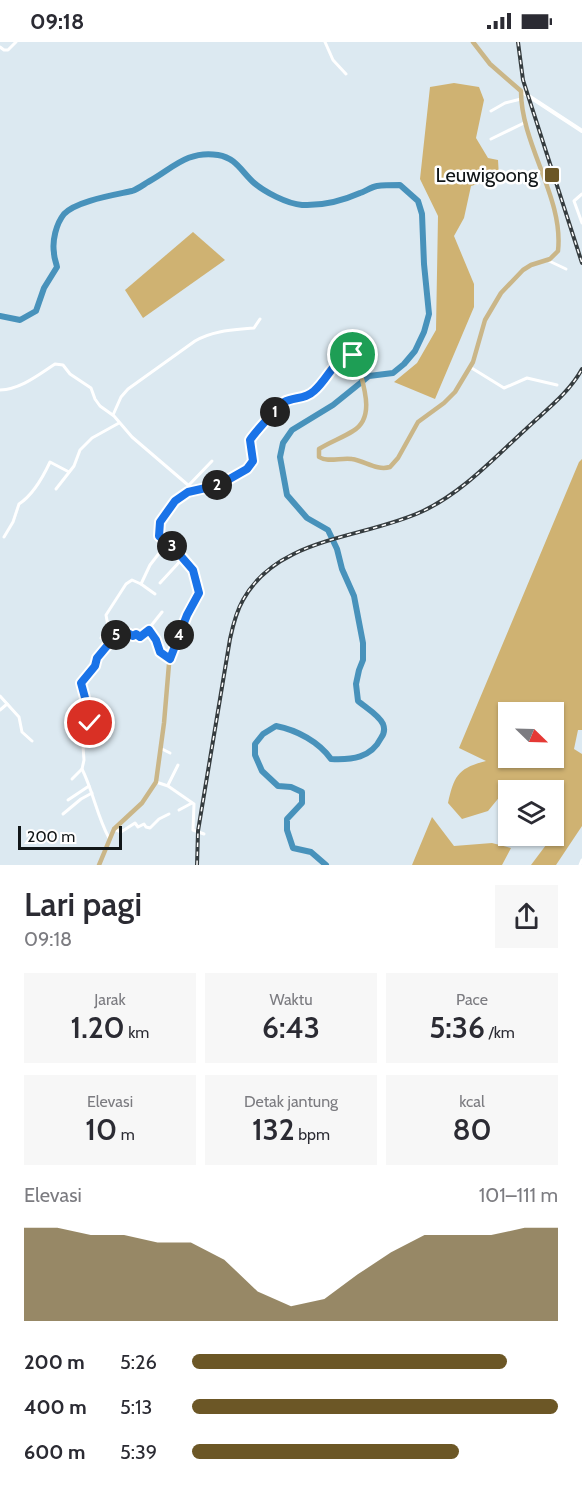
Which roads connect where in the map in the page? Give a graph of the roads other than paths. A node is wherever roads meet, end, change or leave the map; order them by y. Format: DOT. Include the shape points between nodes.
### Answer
graph roads {
  1 [pos="16,42"];
  2 [pos="325,42"];
  3 [pos="473,42"];
  4 [pos="0,47"];
  5 [pos="346,74"];
  6 [pos="521,91"];
  7 [pos="521,99"];
  8 [pos="491,111"];
  9 [pos="524,123"];
  10 [pos="582,131"];
  11 [pos="490,139"];
  12 [pos="582,194"];
  13 [pos="582,223"];
  14 [pos="547,261"];
  15 [pos="566,269"];
  16 [pos="260,319"];
  17 [pos="222,327"];
  18 [pos="218,332"];
  19 [pos="470,367"];
  20 [pos="558,385"];
  21 [pos="0,390"];
  22 [pos="112,415"];
  23 [pos="119,423"];
  24 [pos="212,461"];
  25 [pos="69,472"];
  26 [pos="188,486"];
  27 [pos="56,489"];
  28 [pos="195,491"];
  29 [pos="4,537"];
  30 [pos="167,543"];
  31 [pos="183,558"];
  32 [pos="160,583"];
  33 [pos="141,584"];
  34 [pos="155,594"];
  35 [pos="162,612"];
  36 [pos="149,630"];
  37 [pos="101,638"];
  38 [pos="170,659"];
  39 [pos="0,696"];
  40 [pos="7,704"];
  41 [pos="0,710"];
  42 [pos="32,741"];
  43 [pos="160,749"];
  44 [pos="170,753"];
  45 [pos="178,765"];
  46 [pos="82,769"];
  47 [pos="72,779"];
  48 [pos="156,782"];
  49 [pos="89,786"];
  50 [pos="168,786"];
  51 [pos="92,793"];
  52 [pos="68,800"];
  53 [pos="192,803"];
  54 [pos="179,810"];
  55 [pos="63,814"];
  56 [pos="169,814"];
  57 [pos="114,829"];
  58 [pos="204,834"];
  59 [pos="109,838"];
  60 [pos="582,860"];
  61 [pos="99,865"];
  62 [pos="580,865"];
  1 -- 4 [label="street" via="11,49"];
  2 -- 5 [label="street" via="333,60"];
  3 -- 6 [label="main road" via="490,64"];
  6 -- 7 [label="main road"];
  6 -- 10 [label="main road"];
  7 -- 8 [label="street"];
  7 -- 9 [label="main road"];
  9 -- 11 [label="street"];
  9 -- 14 [label="main road" via="558,226 558,250"];
  12 -- 13 [label="street" via="574,201"];
  14 -- 15 [label="street"];
  14 -- 19 [label="main road" via="523,270 501,293 485,320"];
  16 -- 18 [label="street" via="254,328"];
  17 -- 18 [label="street"];
  18 -- 22 [label="street" via="195,341 128,389"];
  19 -- 20 [label="street" via="504,388 527,378"];
  19 -- 28 [label="main road" via="452,397 416,424 390,467 379,468 349,458 321,459 318,453 361,425 366,416 356,358 344,355 312,393 283,402 257,430 250,440 253,461 247,469 219,485"];
  21 -- 22 [label="street" via="16,387 61,364 88,385 100,406"];
  22 -- 23 [label="street"];
  23 -- 25 [label="street" via="82,447"];
  23 -- 26 [label="street"];
  24 -- 26 [label="street"];
  25 -- 27 [label="street"];
  25 -- 29 [label="street" via="50,462 28,498 19,504"];
  26 -- 28 [label="street"];
  28 -- 30 [label="main road" via="182,495 164,515 158,533"];
  30 -- 31 [label="main road"];
  30 -- 33 [label="street"];
  31 -- 32 [label="street"];
  31 -- 38 [label="main road" via="195,575 199,593"];
  33 -- 34 [label="street"];
  33 -- 37 [label="street" via="132,580 126,584 106,615 108,626"];
  35 -- 36 [label="street"];
  36 -- 38 [label="street" via="160,652"];
  36 -- 46 [label="street" via="140,637 124,631 116,635 81,683 90,716"];
  38 -- 43 [label="main road"];
  39 -- 40 [label="street"];
  40 -- 41 [label="street"];
  40 -- 42 [label="street" via="19,717 22,732"];
  43 -- 44 [label="street"];
  43 -- 48 [label="main road"];
  45 -- 50 [label="street"];
  46 -- 47 [label="street"];
  46 -- 49 [label="street"];
  48 -- 50 [label="street"];
  48 -- 57 [label="main road" via="142,803"];
  49 -- 51 [label="street"];
  49 -- 52 [label="street"];
  50 -- 53 [label="street"];
  51 -- 55 [label="street"];
  51 -- 59 [label="street"];
  53 -- 54 [label="street"];
  53 -- 58 [label="street" via="193,830"];
  56 -- 57 [label="street" via="147,828 135,823 121,832"];
  57 -- 59 [label="main road"];
  59 -- 61 [label="main road"];
  60 -- 62 [label="street"];
}
